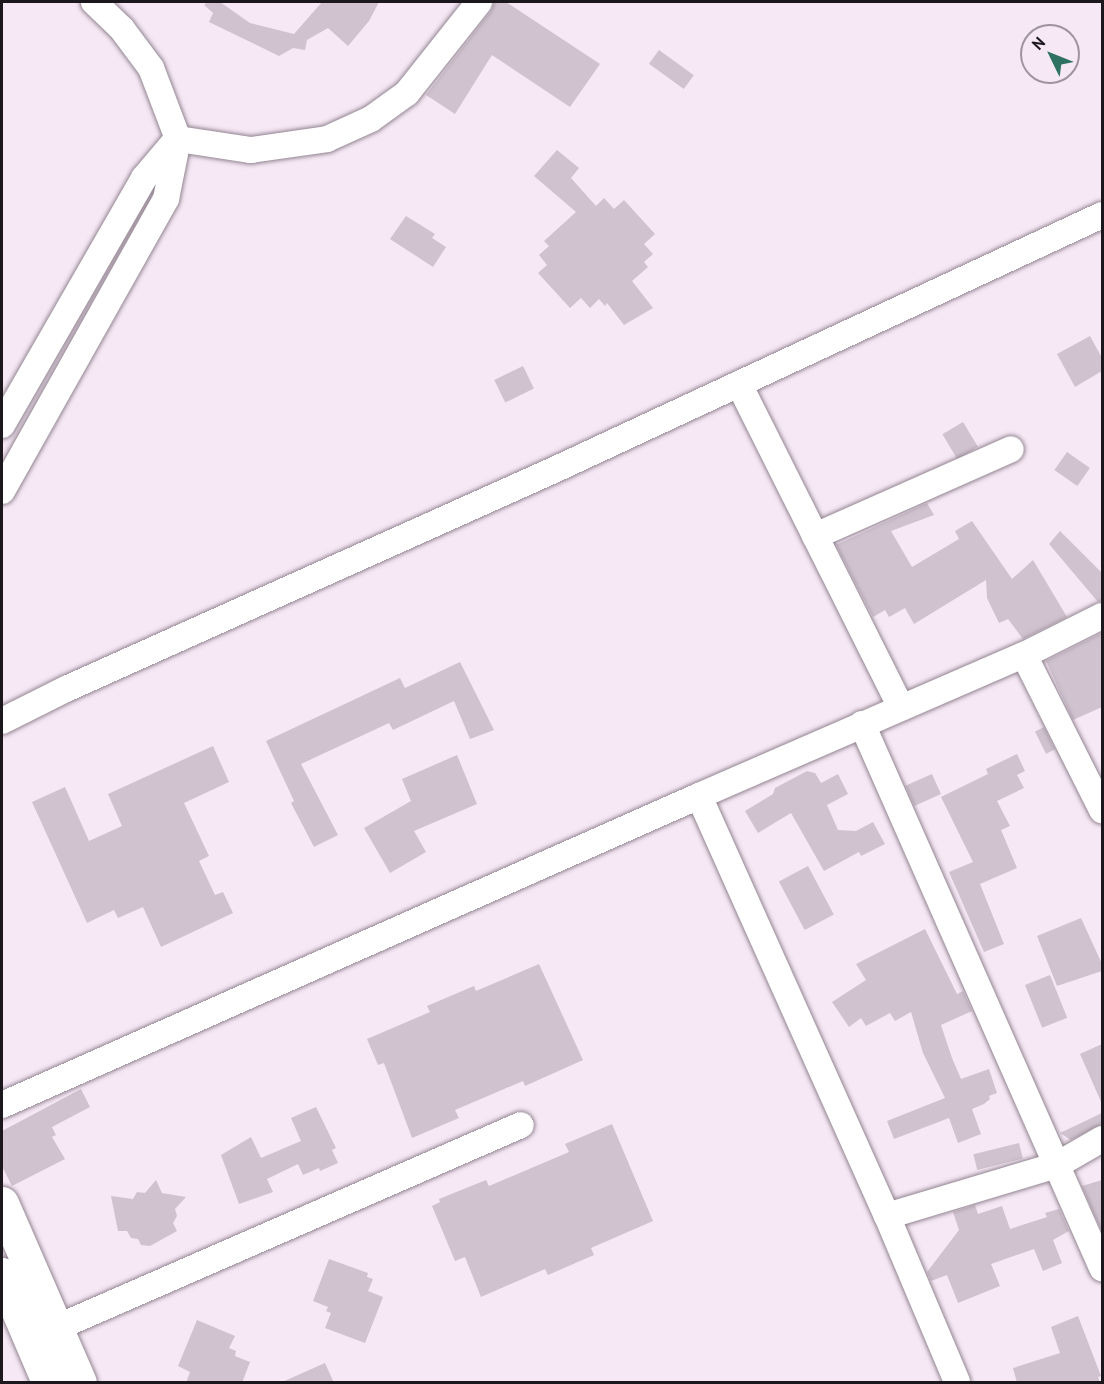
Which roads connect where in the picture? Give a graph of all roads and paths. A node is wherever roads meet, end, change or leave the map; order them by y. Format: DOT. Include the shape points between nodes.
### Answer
graph roads {
  1 [pos="94,2"];
  2 [pos="479,2"];
  3 [pos="178,139"];
  4 [pos="1102,215"];
  5 [pos="739,384"];
  6 [pos="2,425"];
  7 [pos="1011,449"];
  8 [pos="2,491"];
  9 [pos="815,536"];
  10 [pos="1102,616"];
  11 [pos="1024,655"];
  12 [pos="901,707"];
  13 [pos="2,721"];
  14 [pos="862,724"];
  15 [pos="699,796"];
  16 [pos="1102,810"];
  17 [pos="2,1105"];
  18 [pos="521,1125"];
  19 [pos="1102,1139"];
  20 [pos="1057,1165"];
  21 [pos="2,1203"];
  22 [pos="887,1216"];
  23 [pos="1102,1268"];
  24 [pos="2,1274"];
  25 [pos="56,1328"];
  26 [pos="48,1383"];
  27 [pos="80,1383"];
  28 [pos="957,1383"];
  1 -- 3 [label="street" via="122,29 151,68"];
  2 -- 3 [label="street" via="407,93 371,119 327,139 250,150"];
  3 -- 6 [label="street" via="144,178"];
  3 -- 8 [label="street" via="166,199"];
  4 -- 5 [label="street"];
  5 -- 9 [label="street"];
  5 -- 13 [label="street"];
  7 -- 9 [label="street"];
  9 -- 12 [label="street"];
  10 -- 11 [label="street"];
  11 -- 12 [label="street"];
  11 -- 16 [label="street"];
  12 -- 14 [label="street"];
  14 -- 15 [label="street"];
  14 -- 20 [label="street"];
  15 -- 17 [label="street"];
  15 -- 22 [label="street"];
  18 -- 25 [label="street"];
  19 -- 20 [label="street"];
  20 -- 22 [label="street"];
  20 -- 23 [label="street"];
  21 -- 25 [label="main road"];
  22 -- 28 [label="street"];
  24 -- 26 [label="main road"];
  25 -- 27 [label="main road"];
}
